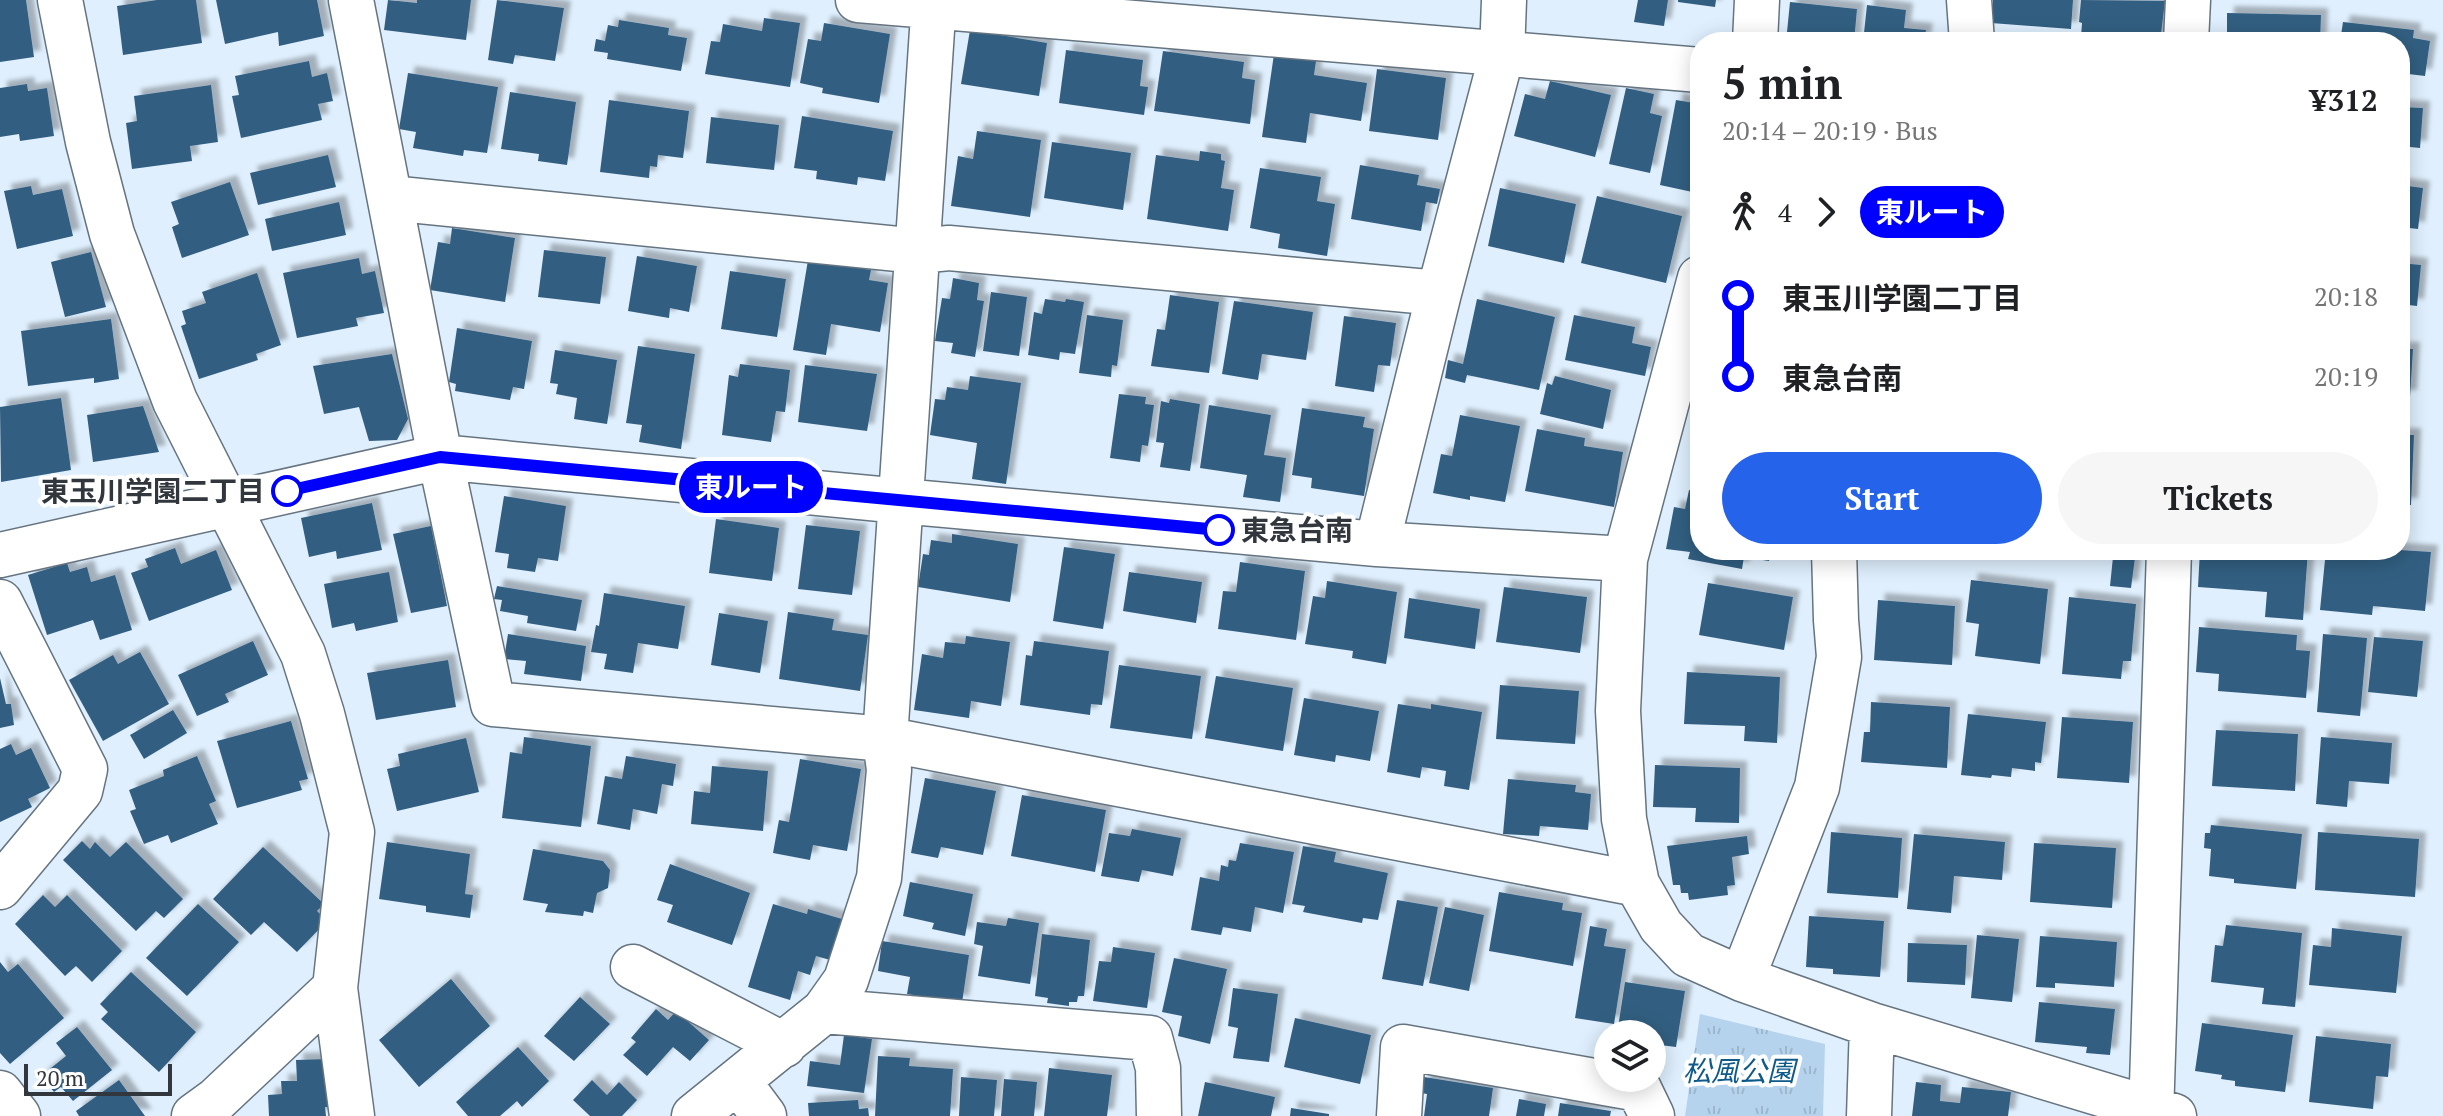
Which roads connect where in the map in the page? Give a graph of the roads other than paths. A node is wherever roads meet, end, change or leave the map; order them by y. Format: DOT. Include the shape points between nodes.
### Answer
graph roads {
  1 [pos="60,0"];
  2 [pos="351,0"];
  3 [pos="858,0"];
  4 [pos="1504,0"];
  5 [pos="1757,0"];
  6 [pos="1969,0"];
  7 [pos="2188,0"];
  8 [pos="934,3"];
  9 [pos="1755,32"];
  10 [pos="1971,32"];
  11 [pos="2186,32"];
  12 [pos="1502,54"];
  13 [pos="1690,69"];
  14 [pos="390,198"];
  15 [pos="918,251"];
  16 [pos="1439,293"];
  17 [pos="1690,315"];
  18 [pos="440,457"];
  19 [pos="901,501"];
  20 [pos="226,504"];
  21 [pos="1377,544"];
  22 [pos="0,555"];
  23 [pos="1625,559"];
  24 [pos="1834,560"];
  25 [pos="2169,560"];
  26 [pos="0,602"];
  27 [pos="885,739"];
  28 [pos="1637,884"];
  29 [pos="0,887"];
  30 [pos="633,967"];
  31 [pos="1742,979"];
  32 [pos="335,988"];
  33 [pos="824,1011"];
  34 [pos="1872,1025"];
  35 [pos="784,1045"];
  36 [pos="738,1081"];
  37 [pos="0,1093"];
  38 [pos="2158,1114"];
  39 [pos="18,1116"];
  40 [pos="194,1116"];
  41 [pos="352,1116"];
  42 [pos="694,1116"];
  43 [pos="764,1116"];
  44 [pos="1159,1116"];
  45 [pos="1399,1116"];
  46 [pos="1652,1116"];
  47 [pos="1869,1116"];
  1 -- 20 [label="street" via="112,234 175,401"];
  2 -- 14 [label="street"];
  3 -- 8 [label="street"];
  4 -- 12 [label="street"];
  5 -- 9 [label="street"];
  6 -- 10 [label="street"];
  7 -- 11 [label="street"];
  8 -- 12 [label="street"];
  8 -- 15 [label="street"];
  12 -- 13 [label="street"];
  12 -- 16 [label="street"];
  14 -- 15 [label="street"];
  14 -- 18 [label="street"];
  15 -- 16 [label="street" via="949,248"];
  15 -- 19 [label="street"];
  16 -- 21 [label="street"];
  17 -- 23 [label="street"];
  18 -- 19 [label="street"];
  18 -- 20 [label="street"];
  18 -- 27 [label="street" via="493,704"];
  19 -- 21 [label="street"];
  19 -- 27 [label="street"];
  20 -- 22 [label="street"];
  20 -- 32 [label="street" via="303,654 352,832"];
  21 -- 23 [label="street"];
  23 -- 28 [label="street" via="1618,711 1624,819"];
  24 -- 31 [label="street" via="1839,657 1817,787"];
  25 -- 38 [label="street"];
  26 -- 29 [label="street" via="85,769 80,791"];
  27 -- 28 [label="street"];
  27 -- 33 [label="street" via="889,770 879,878 846,980"];
  28 -- 31 [label="street" via="1661,926 1688,955"];
  30 -- 35 [label="street"];
  31 -- 34 [label="street"];
  32 -- 40 [label="street"];
  32 -- 41 [label="street"];
  33 -- 35 [label="street"];
  33 -- 44 [label="street" via="1150,1038 1158,1068"];
  34 -- 38 [label="street"];
  34 -- 47 [label="street"];
  35 -- 36 [label="street"];
  36 -- 42 [label="street"];
  36 -- 43 [label="street"];
  37 -- 39 [label="street"];
  45 -- 46 [label="street" via="1403,1047 1639,1089"];
}
